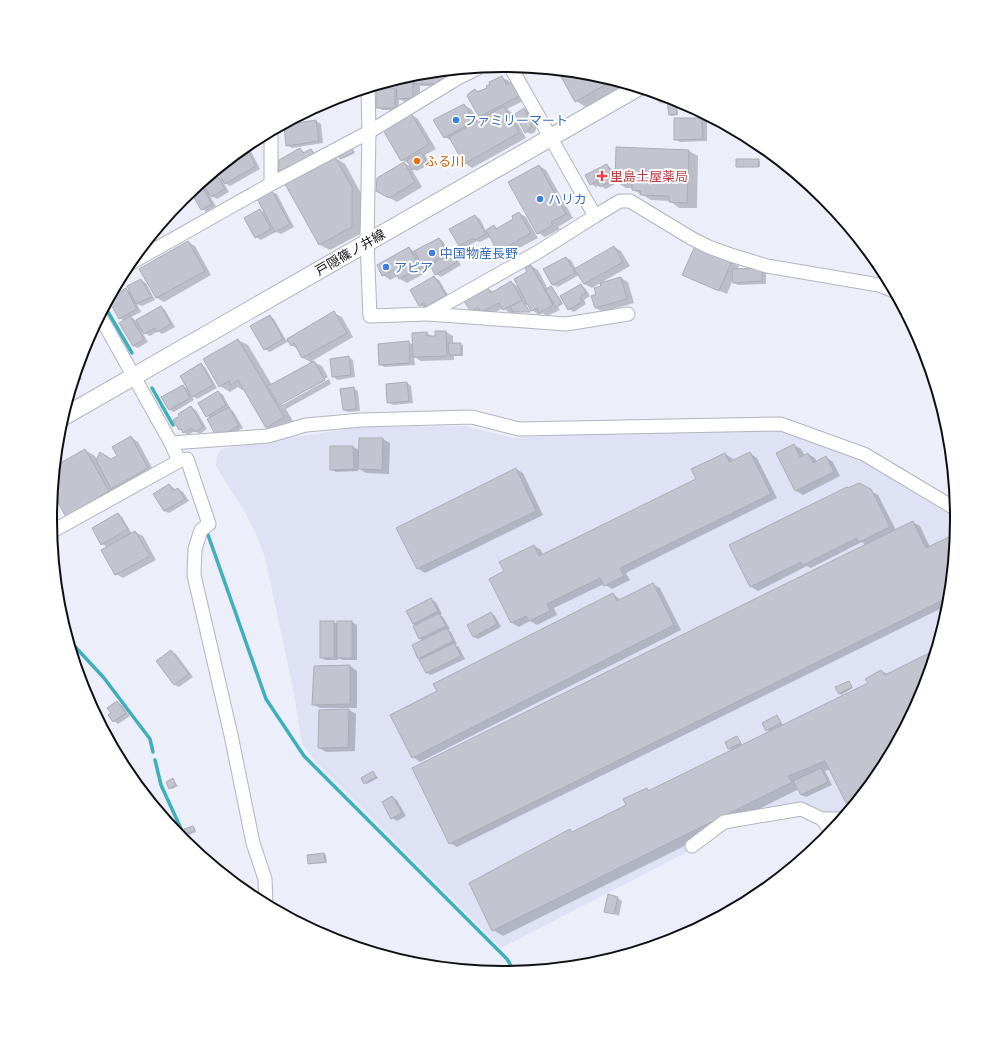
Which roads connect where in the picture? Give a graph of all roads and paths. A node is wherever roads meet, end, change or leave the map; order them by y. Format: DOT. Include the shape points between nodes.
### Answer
graph roads {
  1 [pos="514,72"];
  2 [pos="457,75"];
  3 [pos="631,91"];
  4 [pos="368,94"];
  5 [pos="369,132"];
  6 [pos="271,138"];
  7 [pos="550,138"];
  8 [pos="271,184"];
  9 [pos="594,216"];
  10 [pos="367,242"];
  11 [pos="150,246"];
  12 [pos="885,287"];
  13 [pos="428,314"];
  14 [pos="628,314"];
  15 [pos="103,322"];
  16 [pos="134,377"];
  17 [pos="70,413"];
  18 [pos="171,443"];
  19 [pos="179,461"];
  20 [pos="950,506"];
  21 [pos="57,528"];
  22 [pos="822,819"];
  23 [pos="834,819"];
  24 [pos="827,826"];
  25 [pos="692,846"];
  26 [pos="266,897"];
  1 -- 7 [label="street"];
  2 -- 5 [label="street"];
  3 -- 7 [label="main road, 戸隠篠ノ井線"];
  4 -- 5 [label="street"];
  5 -- 8 [label="street"];
  5 -- 10 [label="street"];
  6 -- 8 [label="street"];
  7 -- 9 [label="street"];
  7 -- 10 [label="main road, 戸隠篠ノ井線"];
  8 -- 11 [label="street"];
  9 -- 12 [label="street" via="620,201 630,201 697,241 731,255 768,266"];
  9 -- 13 [label="street" via="538,252"];
  10 -- 13 [label="street" via="370,316"];
  10 -- 16 [label="main road, 戸隠篠ノ井線"];
  13 -- 14 [label="street" via="566,324"];
  15 -- 16 [label="street"];
  16 -- 17 [label="main road, 戸隠篠ノ井線"];
  16 -- 18 [label="street"];
  18 -- 19 [label="street"];
  18 -- 20 [label="street" via="268,436 306,425 370,420 472,417 519,429 781,424 864,454"];
  19 -- 21 [label="street"];
  19 -- 26 [label="street" via="187,459 210,524 201,530 195,549 194,575 253,843 265,879"];
  22 -- 23 [label="street"];
  22 -- 24 [label="street"];
  22 -- 25 [label="street" via="801,809 724,822"];
}
